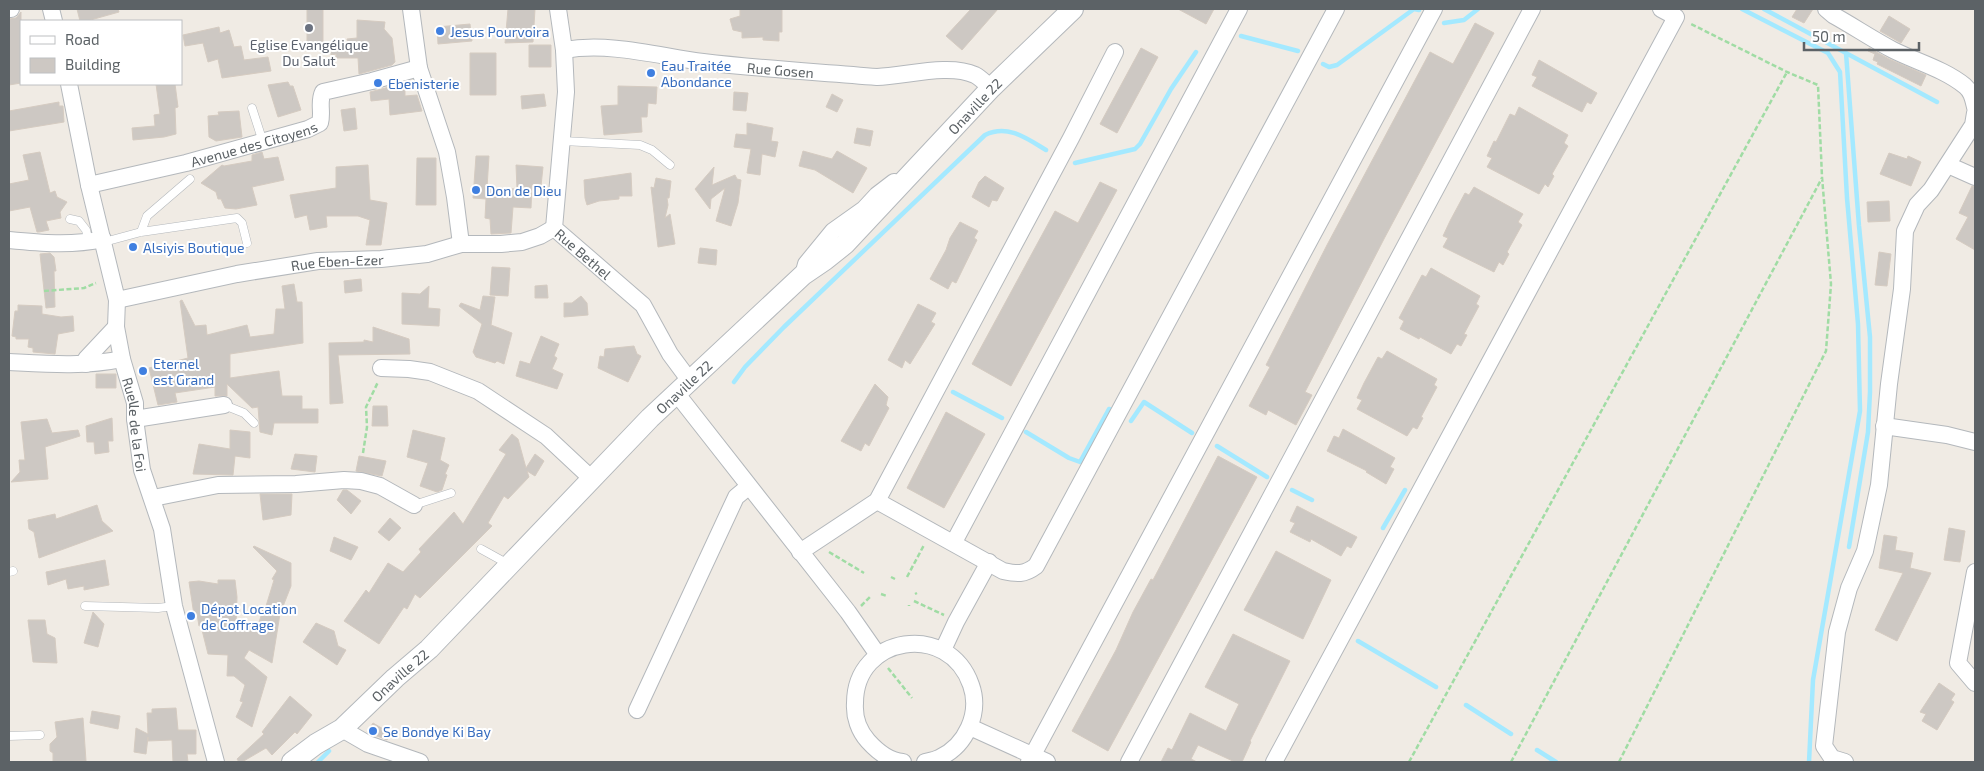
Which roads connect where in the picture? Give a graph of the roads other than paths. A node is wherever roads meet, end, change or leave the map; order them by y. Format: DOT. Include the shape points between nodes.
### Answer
graph roads {
  1 [pos="411,9"];
  2 [pos="558,9"];
  3 [pos="1073,9"];
  4 [pos="1239,9"];
  5 [pos="1336,9"];
  6 [pos="1434,9"];
  7 [pos="1532,9"];
  8 [pos="1661,9"];
  9 [pos="1826,9"];
  10 [pos="564,50"];
  11 [pos="1115,52"];
  12 [pos="419,68"];
  13 [pos="69,85"];
  14 [pos="991,88"];
  15 [pos="1975,107"];
  16 [pos="252,108"];
  17 [pos="1975,113"];
  18 [pos="563,140"];
  19 [pos="263,142"];
  20 [pos="670,165"];
  21 [pos="1948,166"];
  22 [pos="1975,177"];
  23 [pos="190,180"];
  24 [pos="89,184"];
  25 [pos="70,218"];
  26 [pos="554,228"];
  27 [pos="141,232"];
  28 [pos="9,240"];
  29 [pos="99,241"];
  30 [pos="247,244"];
  31 [pos="461,244"];
  32 [pos="117,300"];
  33 [pos="116,328"];
  34 [pos="122,359"];
  35 [pos="9,362"];
  36 [pos="86,364"];
  37 [pos="381,368"];
  38 [pos="684,388"];
  39 [pos="224,405"];
  40 [pos="135,419"];
  41 [pos="254,423"];
  42 [pos="1884,426"];
  43 [pos="1975,442"];
  44 [pos="592,479"];
  45 [pos="748,487"];
  46 [pos="451,493"];
  47 [pos="153,498"];
  48 [pos="877,501"];
  49 [pos="414,505"];
  50 [pos="954,542"];
  51 [pos="481,549"];
  52 [pos="800,552"];
  53 [pos="989,562"];
  54 [pos="510,565"];
  55 [pos="1975,572"];
  56 [pos="85,606"];
  57 [pos="174,606"];
  58 [pos="943,650"];
  59 [pos="878,655"];
  60 [pos="1975,683"];
  61 [pos="638,710"];
  62 [pos="970,727"];
  63 [pos="342,728"];
  64 [pos="40,735"];
  65 [pos="9,736"];
  66 [pos="1036,760"];
  67 [pos="216,762"];
  68 [pos="292,762"];
  69 [pos="420,762"];
  70 [pos="903,762"];
  71 [pos="925,762"];
  72 [pos="1129,762"];
  73 [pos="1274,762"];
  74 [pos="1845,762"];
  1 -- 12 [label="street"];
  2 -- 10 [label="street, Rue Bethel"];
  3 -- 14 [label="street, Onaville 22"];
  4 -- 50 [label="street"];
  5 -- 53 [label="street" via="1036,566 1026,573 1016,574 1003,571"];
  6 -- 66 [label="street"];
  7 -- 72 [label="street"];
  8 -- 73 [label="street" via="1676,17"];
  9 -- 15 [label="street" via="1893,50 1931,66 1967,87"];
  10 -- 14 [label="street, Rue Gosen" via="601,47 704,62 877,77 946,69 976,75"];
  10 -- 18 [label="street, Rue Bethel"];
  11 -- 48 [label="street"];
  12 -- 19 [label="street, Avenue des Citoyens" via="323,92 320,123"];
  12 -- 31 [label="street" via="447,152"];
  13 -- 24 [label="street, Ruelle de la Foi"];
  14 -- 38 [label="street, Onaville 22" via="845,244 804,275"];
  16 -- 19 [label="lane"];
  17 -- 21 [label="street" via="1974,125"];
  18 -- 20 [label="lane" via="640,144"];
  18 -- 26 [label="street, Rue Bethel"];
  19 -- 24 [label="street, Avenue des Citoyens"];
  21 -- 22 [label="street"];
  21 -- 42 [label="street" via="1917,205 1905,231 1902,289"];
  23 -- 27 [label="lane" via="147,216"];
  24 -- 29 [label="street, Ruelle de la Foi"];
  25 -- 29 [label="lane" via="79,220"];
  26 -- 31 [label="street, Rue Eben-Ezer" via="522,242"];
  26 -- 38 [label="street, Rue Bethel" via="643,305 670,354"];
  27 -- 29 [label="lane"];
  27 -- 30 [label="lane" via="237,218 242,223"];
  28 -- 29 [label="street"];
  29 -- 32 [label="street, Ruelle de la Foi"];
  31 -- 32 [label="street, Rue Eben-Ezer" via="416,256 318,261 237,274"];
  32 -- 33 [label="street, Ruelle de la Foi"];
  33 -- 34 [label="street, Ruelle de la Foi"];
  33 -- 36 [label="street" via="86,359"];
  34 -- 36 [label="street"];
  34 -- 40 [label="street, Ruelle de la Foi" via="135,403"];
  35 -- 36 [label="street"];
  37 -- 44 [label="street" via="430,372 478,391 546,436"];
  38 -- 44 [label="street, Onaville 22" via="650,418"];
  38 -- 45 [label="street, Rue Bethel"];
  39 -- 40 [label="street"];
  39 -- 41 [label="lane" via="244,413"];
  40 -- 47 [label="street, Ruelle de la Foi" via="142,470"];
  42 -- 43 [label="street"];
  42 -- 74 [label="street" via="1879,485 1865,552 1849,588 1837,632 1829,697 1824,746 1832,758"];
  44 -- 54 [label="street, Onaville 22"];
  45 -- 52 [label="street, Rue Bethel"];
  45 -- 61 [label="street" via="736,497"];
  46 -- 49 [label="lane"];
  47 -- 49 [label="street" via="218,485 344,480 380,486"];
  47 -- 57 [label="street, Ruelle de la Foi" via="162,529"];
  48 -- 50 [label="street"];
  48 -- 52 [label="street"];
  50 -- 53 [label="street"];
  51 -- 54 [label="lane"];
  52 -- 59 [label="street, Rue Bethel"];
  53 -- 58 [label="street"];
  54 -- 63 [label="street, Onaville 22" via="429,649"];
  55 -- 60 [label="street" via="1958,663"];
  56 -- 57 [label="lane"];
  57 -- 67 [label="street, Ruelle de la Foi"];
  58 -- 59 [label="street" via="922,643 898,644"];
  58 -- 62 [label="street" via="968,675 974,692"];
  59 -- 70 [label="street" via="863,671 855,692 854,714 862,735 877,751 896,762"];
  62 -- 66 [label="street"];
  62 -- 71 [label="street" via="958,746 940,758"];
  63 -- 68 [label="street, Onaville 22"];
  63 -- 69 [label="street" via="368,744"];
  64 -- 65 [label="lane"];
}
